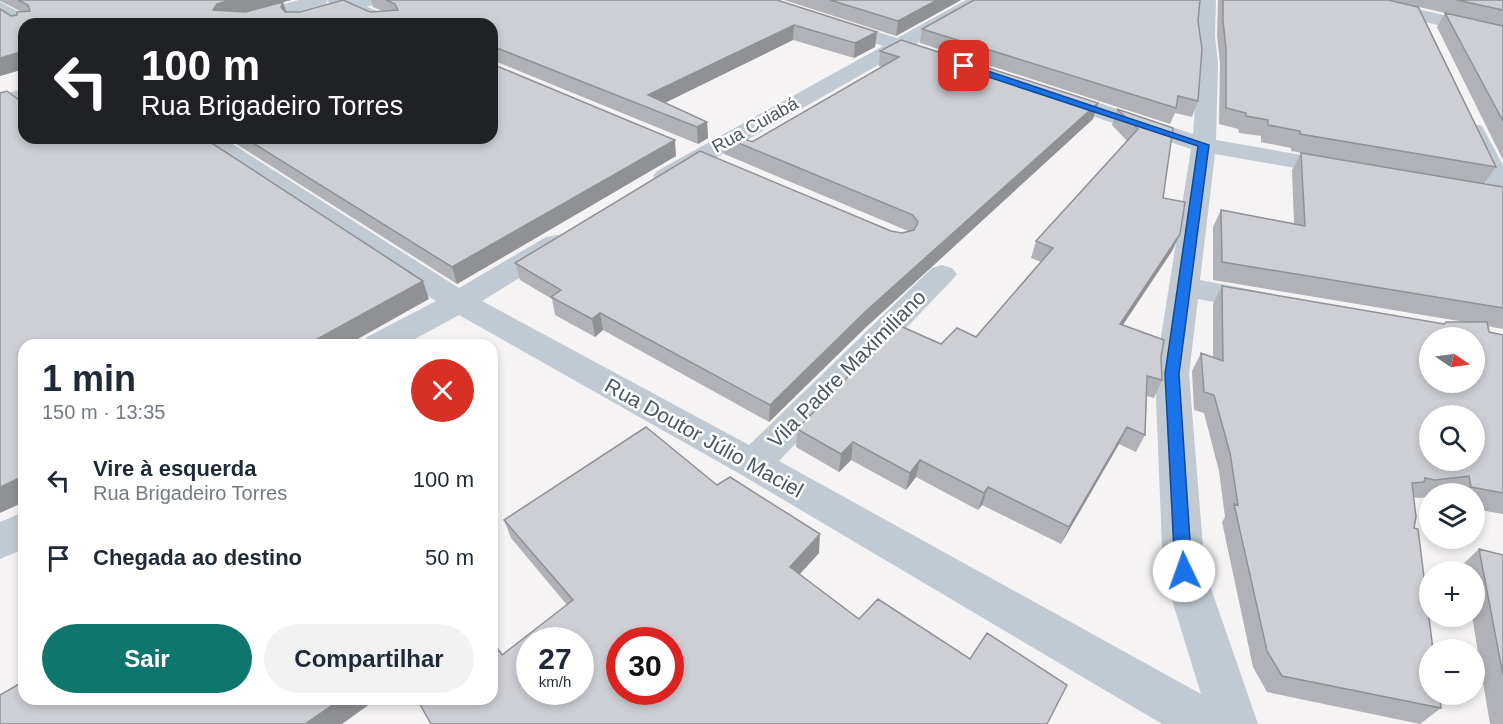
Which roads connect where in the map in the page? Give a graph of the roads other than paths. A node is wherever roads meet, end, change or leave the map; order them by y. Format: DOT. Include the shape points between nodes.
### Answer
graph roads {
  1 [pos="319,0"];
  2 [pos="370,0"];
  3 [pos="759,0"];
  4 [pos="979,0"];
  5 [pos="1207,0"];
  6 [pos="1352,0"];
  7 [pos="343,3"];
  8 [pos="0,7"];
  9 [pos="1419,15"];
  10 [pos="18,18"];
  11 [pos="253,18"];
  12 [pos="299,18"];
  13 [pos="377,18"];
  14 [pos="1503,34"];
  15 [pos="1429,35"];
  16 [pos="899,45"];
  17 [pos="956,63"];
  18 [pos="18,84"];
  19 [pos="0,89"];
  20 [pos="1034,89"];
  21 [pos="18,97"];
  22 [pos="0,103"];
  23 [pos="1464,108"];
  24 [pos="216,144"];
  25 [pos="1204,145"];
  26 [pos="687,152"];
  27 [pos="730,169"];
  28 [pos="1365,173"];
  29 [pos="649,187"];
  30 [pos="1503,191"];
  31 [pos="1480,193"];
  32 [pos="1503,197"];
  33 [pos="579,229"];
  34 [pos="942,273"];
  35 [pos="1184,287"];
  36 [pos="459,302"];
  37 [pos="1291,306"];
  38 [pos="389,339"];
  39 [pos="753,464"];
  40 [pos="18,532"];
  41 [pos="0,542"];
  42 [pos="1208,724"];
  43 [pos="1234,724"];
  1 -- 11 [label="main road"];
  2 -- 7 [label="main road"];
  3 -- 16 [label="street"];
  4 -- 16 [label="street, Rua Cuiabá"];
  5 -- 25 [label="street"];
  6 -- 9 [label="street"];
  7 -- 12 [label="main road"];
  7 -- 13 [label="street"];
  8 -- 10 [label="street"];
  9 -- 14 [label="street"];
  9 -- 15 [label="street"];
  16 -- 17 [label="street"];
  16 -- 26 [label="street, Rua Cuiabá"];
  18 -- 19 [label="main road"];
  20 -- 25 [label="street"];
  21 -- 22 [label="main road"];
  23 -- 30 [label="street"];
  24 -- 36 [label="street, Rua Doutor Júlio Maciel"];
  25 -- 28 [label="street"];
  25 -- 35 [label="street"];
  26 -- 27 [label="street"];
  26 -- 29 [label="street, Rua Cuiabá"];
  31 -- 32 [label="street"];
  33 -- 36 [label="street"];
  34 -- 39 [label="street, Vila Padre Maximiliano"];
  35 -- 37 [label="street"];
  35 -- 43 [label="street" via="1172,374 1184,571"];
  36 -- 38 [label="street"];
  36 -- 39 [label="street, Rua Doutor Júlio Maciel"];
  39 -- 42 [label="street, Rua Doutor Júlio Maciel"];
  40 -- 41 [label="street"];
}
